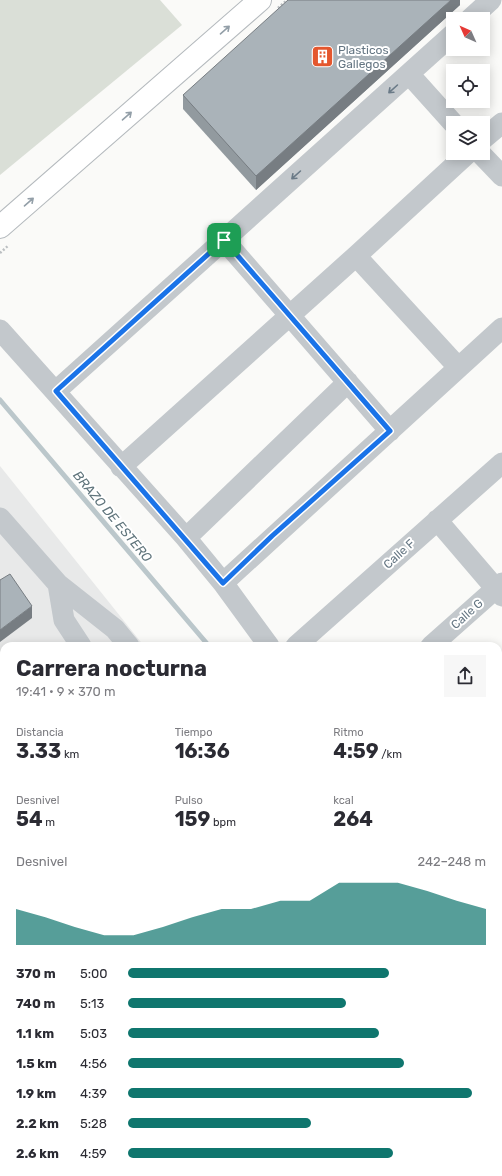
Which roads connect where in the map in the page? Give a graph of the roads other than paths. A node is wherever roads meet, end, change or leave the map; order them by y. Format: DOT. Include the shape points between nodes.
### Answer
graph roads {
  1 [pos="260,0"];
  2 [pos="491,0"];
  3 [pos="478,12"];
  4 [pos="446,40"];
  5 [pos="409,74"];
  6 [pos="447,116"];
  7 [pos="502,123"];
  8 [pos="490,133"];
  9 [pos="460,160"];
  10 [pos="487,160"];
  11 [pos="502,176"];
  12 [pos="0,227"];
  13 [pos="224,240"];
  14 [pos="356,256"];
  15 [pos="289,315"];
  16 [pos="502,328"];
  17 [pos="0,330"];
  18 [pos="458,367"];
  19 [pos="348,382"];
  20 [pos="56,391"];
  21 [pos="390,431"];
  22 [pos="502,463"];
  23 [pos="121,467"];
  24 [pos="0,518"];
  25 [pos="437,520"];
  26 [pos="186,538"];
  27 [pos="223,583"];
  28 [pos="58,584"];
  29 [pos="500,589"];
  30 [pos="78,642"];
  31 [pos="126,642"];
  32 [pos="266,642"];
  33 [pos="300,642"];
  34 [pos="436,642"];
  12 -- 1 [label="main road, one-way"];
  2 -- 3 [label="street"];
  4 -- 5 [label="street"];
  5 -- 6 [label="street"];
  5 -- 13 [label="street, one-way"];
  7 -- 8 [label="street"];
  9 -- 14 [label="street"];
  10 -- 11 [label="street"];
  13 -- 15 [label="street"];
  13 -- 20 [label="street"];
  14 -- 15 [label="street"];
  14 -- 18 [label="street"];
  15 -- 19 [label="street"];
  15 -- 23 [label="street"];
  16 -- 18 [label="street"];
  17 -- 20 [label="street"];
  18 -- 21 [label="street"];
  19 -- 21 [label="street"];
  19 -- 26 [label="street"];
  20 -- 23 [label="street"];
  21 -- 27 [label="street"];
  22 -- 25 [label="street, Calle F"];
  23 -- 26 [label="street"];
  24 -- 28 [label="street"];
  25 -- 29 [label="street"];
  25 -- 33 [label="street, Calle F"];
  26 -- 27 [label="street"];
  27 -- 32 [label="street"];
  28 -- 30 [label="street" via="64,620"];
  28 -- 31 [label="street" via="115,629"];
  29 -- 34 [label="street, Calle G"];
}
